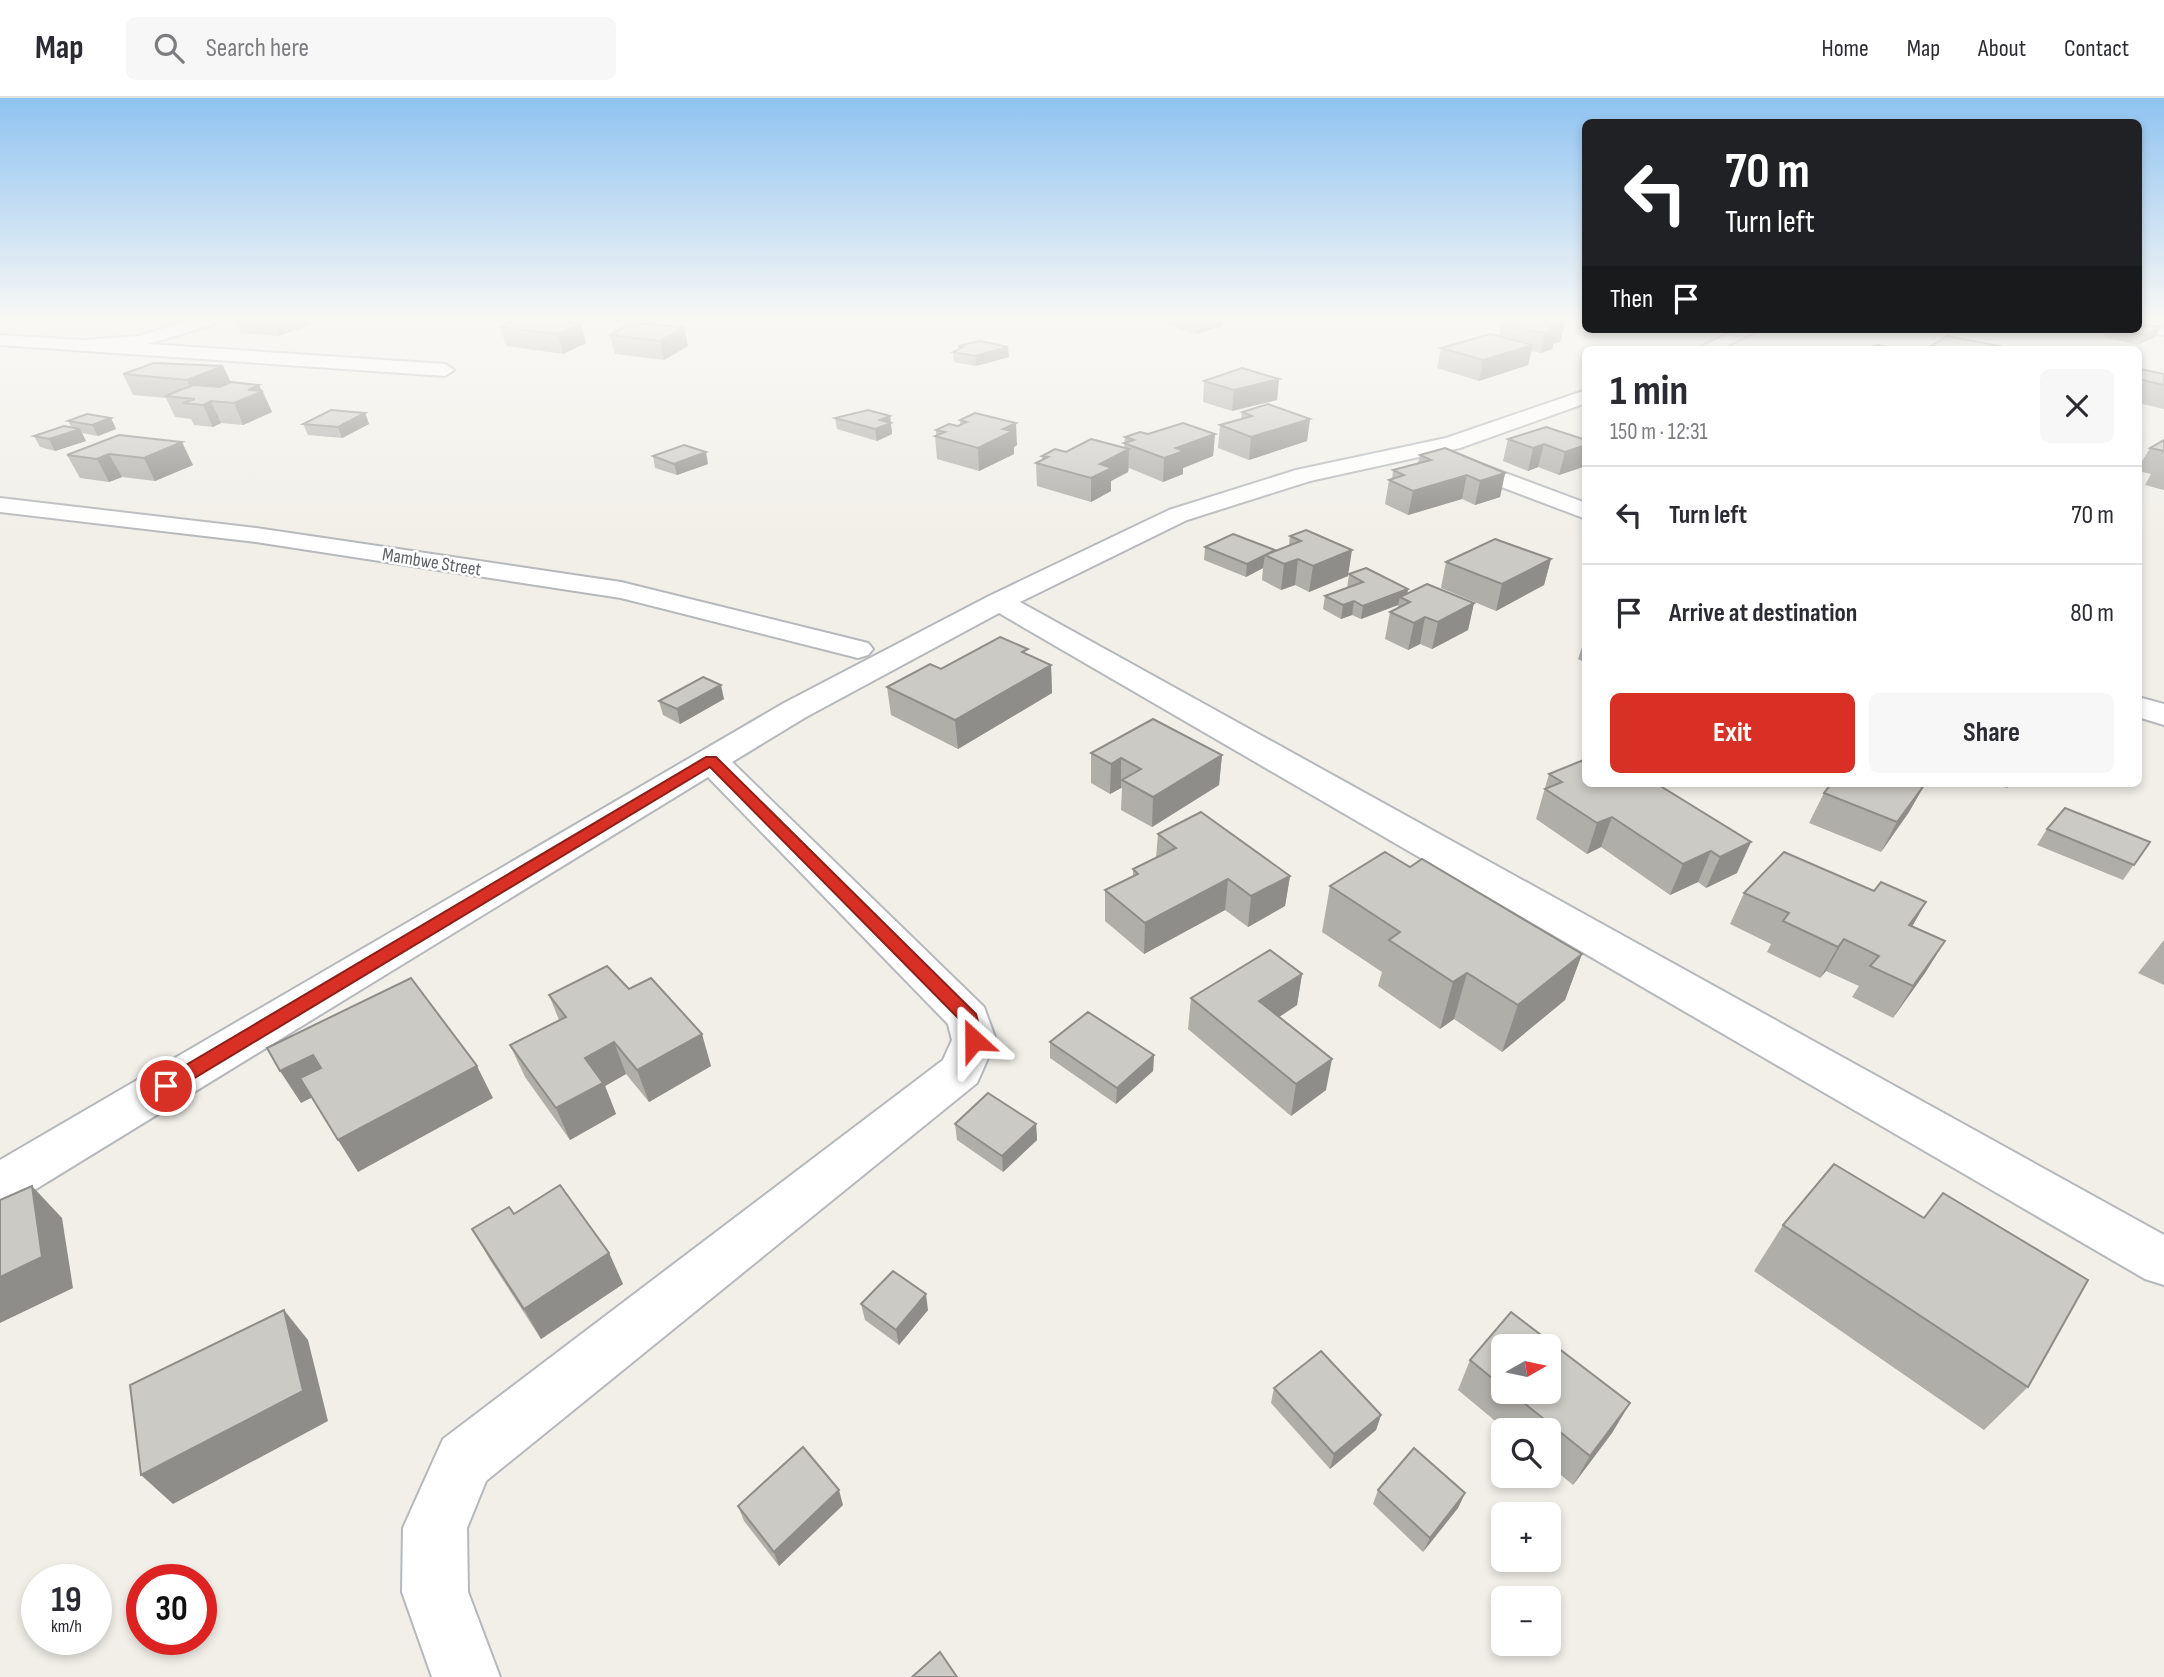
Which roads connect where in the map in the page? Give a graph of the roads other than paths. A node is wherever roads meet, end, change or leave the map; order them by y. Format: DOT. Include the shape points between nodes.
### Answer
graph roads {
  1 [pos="1582,397"];
  2 [pos="1421,448"];
  3 [pos="0,505"];
  4 [pos="1582,510"];
  5 [pos="999,602"];
  6 [pos="858,649"];
  7 [pos="2142,707"];
  8 [pos="2164,715"];
  9 [pos="711,760"];
  10 [pos="0,1185"];
  11 [pos="2164,1262"];
  12 [pos="466,1677"];
  1 -- 2 [label="street" via="1452,443"];
  2 -- 4 [label="street"];
  2 -- 5 [label="street" via="1304,475 1178,514"];
  3 -- 6 [label="street, Mambwe Street" via="256,535 621,590"];
  5 -- 9 [label="street"];
  5 -- 11 [label="street"];
  7 -- 8 [label="street"];
  9 -- 10 [label="street"];
  9 -- 12 [label="street" via="969,1018 974,1040 961,1071 464,1460 435,1528 435,1592"];
}
